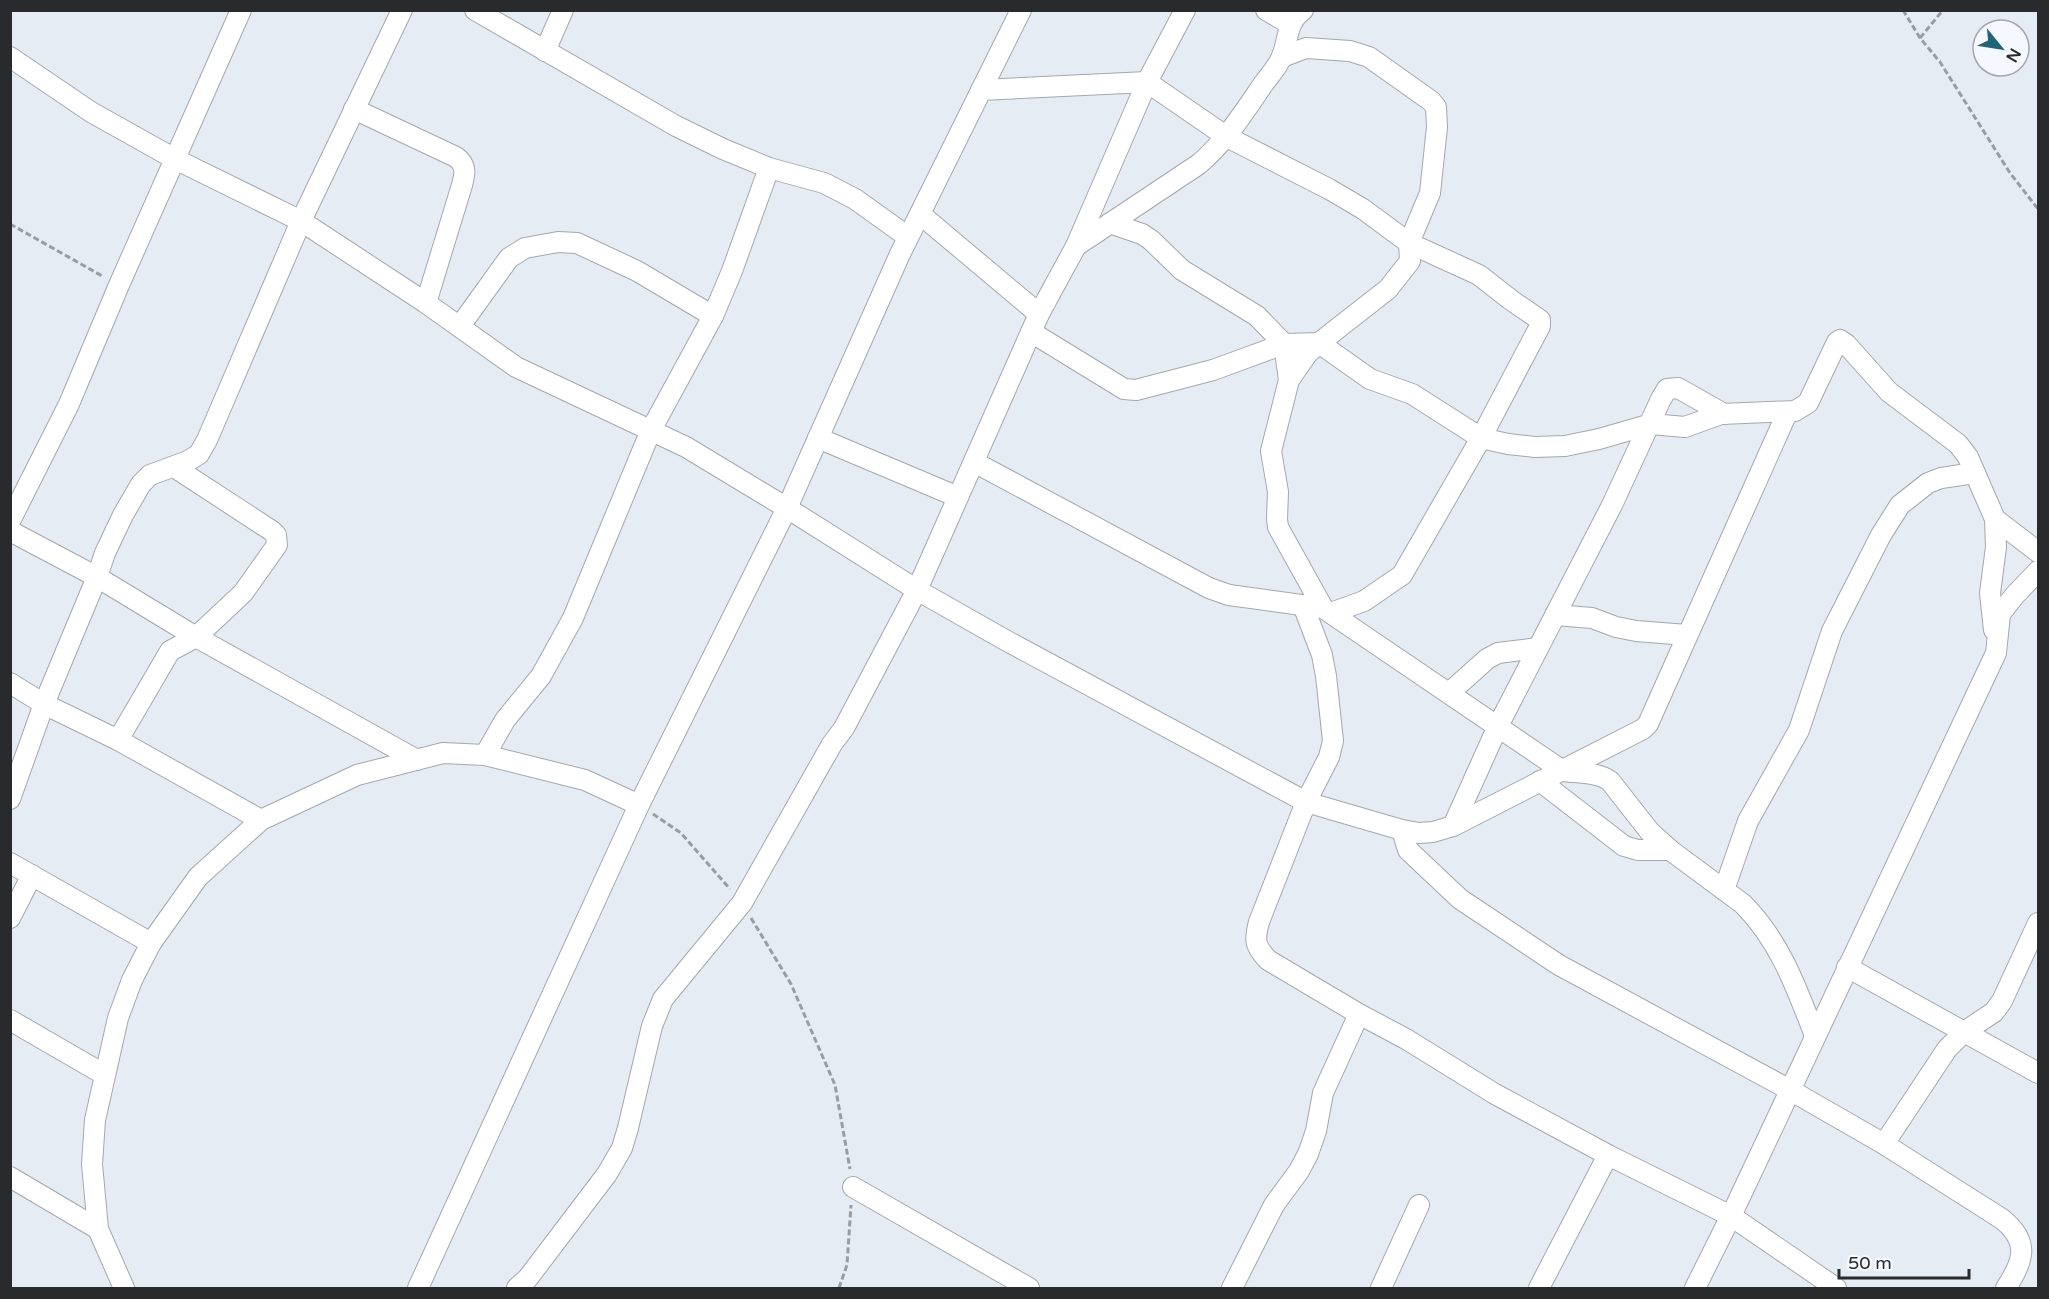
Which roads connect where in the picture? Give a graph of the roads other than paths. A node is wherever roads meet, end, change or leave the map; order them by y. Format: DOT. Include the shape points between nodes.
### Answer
graph roads {
  1 [pos="241,10"];
  2 [pos="402,10"];
  3 [pos="475,10"];
  4 [pos="563,10"];
  5 [pos="1021,10"];
  6 [pos="1185,10"];
  7 [pos="1266,10"];
  8 [pos="1297,17"];
  9 [pos="545,51"];
  10 [pos="10,57"];
  11 [pos="1282,57"];
  12 [pos="1147,82"];
  13 [pos="981,90"];
  14 [pos="354,109"];
  15 [pos="1227,137"];
  16 [pos="175,159"];
  17 [pos="769,168"];
  18 [pos="920,214"];
  19 [pos="300,221"];
  20 [pos="1110,223"];
  21 [pos="908,237"];
  22 [pos="1409,243"];
  23 [pos="1076,246"];
  24 [pos="426,303"];
  25 [pos="713,316"];
  26 [pos="1035,323"];
  27 [pos="460,326"];
  28 [pos="1319,343"];
  29 [pos="1284,344"];
  30 [pos="1289,380"];
  31 [pos="1787,413"];
  32 [pos="1724,414"];
  33 [pos="1651,424"];
  34 [pos="651,430"];
  35 [pos="818,438"];
  36 [pos="1481,438"];
  37 [pos="974,462"];
  38 [pos="174,467"];
  39 [pos="1975,473"];
  40 [pos="958,497"];
  41 [pos="787,508"];
  42 [pos="1995,519"];
  43 [pos="10,521"];
  44 [pos="10,531"];
  45 [pos="2038,552"];
  46 [pos="2038,571"];
  47 [pos="97,577"];
  48 [pos="917,590"];
  49 [pos="1303,605"];
  50 [pos="1327,611"];
  51 [pos="1555,615"];
  52 [pos="1687,635"];
  53 [pos="196,638"];
  54 [pos="1538,648"];
  55 [pos="1996,653"];
  56 [pos="10,683"];
  57 [pos="1449,693"];
  58 [pos="44,704"];
  59 [pos="1498,726"];
  60 [pos="118,740"];
  61 [pos="485,755"];
  62 [pos="417,760"];
  63 [pos="1563,771"];
  64 [pos="1539,781"];
  65 [pos="10,799"];
  66 [pos="1306,802"];
  67 [pos="639,805"];
  68 [pos="261,820"];
  69 [pos="1453,826"];
  70 [pos="1402,830"];
  71 [pos="1670,850"];
  72 [pos="10,863"];
  73 [pos="32,875"];
  74 [pos="1724,890"];
  75 [pos="10,918"];
  76 [pos="2038,923"];
  77 [pos="151,943"];
  78 [pos="1847,967"];
  79 [pos="1359,1014"];
  80 [pos="10,1020"];
  81 [pos="1964,1032"];
  82 [pos="1815,1036"];
  83 [pos="2038,1073"];
  84 [pos="105,1075"];
  85 [pos="1790,1090"];
  86 [pos="1884,1144"];
  87 [pos="1608,1155"];
  88 [pos="10,1178"];
  89 [pos="853,1187"];
  90 [pos="1419,1205"];
  91 [pos="1731,1216"];
  92 [pos="98,1229"];
  93 [pos="124,1288"];
  94 [pos="418,1288"];
  95 [pos="517,1288"];
  96 [pos="1029,1288"];
  97 [pos="1232,1288"];
  98 [pos="1381,1288"];
  99 [pos="1539,1288"];
  100 [pos="1695,1288"];
  101 [pos="1836,1288"];
  102 [pos="2006,1288"];
  1 -- 16 [label="street"];
  2 -- 14 [label="street"];
  3 -- 9 [label="street"];
  4 -- 9 [label="street"];
  5 -- 13 [label="street"];
  6 -- 12 [label="street"];
  7 -- 8 [label="street"];
  8 -- 11 [label="street"];
  9 -- 17 [label="street" via="676,126"];
  10 -- 16 [label="street" via="91,112"];
  11 -- 15 [label="street"];
  11 -- 22 [label="street" via="1306,48 1369,57 1434,104 1437,127 1430,193"];
  12 -- 13 [label="street"];
  12 -- 15 [label="street"];
  12 -- 23 [label="street"];
  13 -- 18 [label="street"];
  14 -- 19 [label="street"];
  14 -- 24 [label="street" via="463,163 462,185"];
  15 -- 20 [label="street" via="1199,164"];
  15 -- 22 [label="street" via="1329,189"];
  16 -- 19 [label="street"];
  16 -- 43 [label="street" via="69,404"];
  17 -- 21 [label="street" via="824,183 855,199"];
  17 -- 25 [label="street"];
  18 -- 21 [label="street"];
  18 -- 26 [label="street"];
  19 -- 24 [label="street"];
  19 -- 38 [label="street" via="207,440 199,454"];
  20 -- 23 [label="street"];
  20 -- 29 [label="street" via="1152,240 1182,270 1257,316"];
  21 -- 35 [label="street"];
  22 -- 28 [label="street" via="1410,261 1388,289"];
  22 -- 36 [label="street" via="1479,275 1541,321"];
  23 -- 26 [label="street"];
  24 -- 27 [label="street"];
  25 -- 27 [label="street" via="597,252 577,243 558,242 525,248 509,258"];
  25 -- 34 [label="street"];
  26 -- 29 [label="street" via="1124,389 1136,390 1213,370"];
  26 -- 37 [label="street"];
  27 -- 34 [label="street" via="516,367"];
  28 -- 29 [label="street"];
  28 -- 30 [label="street"];
  28 -- 36 [label="street" via="1370,380 1412,394"];
  29 -- 30 [label="street"];
  30 -- 50 [label="street" via="1271,451 1278,492 1277,519 1281,534"];
  31 -- 32 [label="street"];
  31 -- 39 [label="street" via="1808,403 1837,342 1842,340 1889,392 1958,444"];
  31 -- 52 [label="street"];
  32 -- 33 [label="street" via="1685,427"];
  32 -- 33 [label="street" via="1672,388 1661,399"];
  33 -- 36 [label="street" via="1564,446 1535,447"];
  33 -- 51 [label="street"];
  34 -- 41 [label="street"];
  34 -- 61 [label="street" via="573,618 541,676 505,720"];
  35 -- 40 [label="street"];
  35 -- 41 [label="street"];
  36 -- 50 [label="street" via="1402,575 1365,602"];
  37 -- 40 [label="street"];
  37 -- 49 [label="street" via="1209,588 1229,595"];
  38 -- 47 [label="street" via="150,475 141,484 105,553"];
  38 -- 53 [label="street" via="272,531 278,539 273,554 243,593"];
  39 -- 42 [label="street"];
  39 -- 74 [label="street" via="1928,483 1900,505 1881,535 1832,631 1799,730 1748,821"];
  40 -- 48 [label="street"];
  41 -- 48 [label="street"];
  41 -- 67 [label="street"];
  42 -- 45 [label="street"];
  42 -- 55 [label="street" via="1990,593"];
  44 -- 47 [label="street"];
  46 -- 55 [label="street" via="2000,614"];
  47 -- 53 [label="street"];
  47 -- 58 [label="street"];
  48 -- 66 [label="street"];
  48 -- 95 [label="street" via="844,728 742,903 663,999 652,1026 622,1148 607,1174"];
  49 -- 50 [label="street"];
  49 -- 66 [label="street" via="1322,656 1333,741"];
  50 -- 57 [label="street"];
  51 -- 52 [label="street" via="1592,618 1636,631"];
  51 -- 54 [label="street"];
  52 -- 63 [label="street" via="1648,724"];
  53 -- 60 [label="street" via="170,651"];
  53 -- 62 [label="street"];
  54 -- 57 [label="street" via="1498,653"];
  54 -- 59 [label="street"];
  55 -- 78 [label="street"];
  56 -- 58 [label="street"];
  57 -- 59 [label="street"];
  58 -- 60 [label="street"];
  58 -- 65 [label="street"];
  59 -- 63 [label="street"];
  59 -- 69 [label="street"];
  60 -- 68 [label="street"];
  61 -- 62 [label="street" via="443,753"];
  61 -- 67 [label="street" via="585,780"];
  62 -- 68 [label="street" via="357,775"];
  63 -- 64 [label="street"];
  63 -- 71 [label="street" via="1604,776 1640,821"];
  64 -- 69 [label="street"];
  64 -- 71 [label="street" via="1624,846 1632,850"];
  66 -- 70 [label="street"];
  66 -- 79 [label="street" via="1259,922 1257,949 1268,960"];
  67 -- 94 [label="street"];
  68 -- 77 [label="street" via="198,877"];
  69 -- 70 [label="street" via="1433,832"];
  70 -- 85 [label="street" via="1408,850 1461,900 1559,965"];
  71 -- 74 [label="street"];
  72 -- 73 [label="street"];
  73 -- 75 [label="street"];
  73 -- 77 [label="street"];
  74 -- 82 [label="street" via="1753,915 1774,944 1790,972"];
  76 -- 81 [label="street" via="2002,1001 1986,1018"];
  77 -- 84 [label="street" via="118,1018"];
  78 -- 81 [label="street"];
  78 -- 82 [label="street"];
  79 -- 87 [label="street"];
  79 -- 97 [label="street" via="1323,1093 1308,1154 1274,1206"];
  80 -- 84 [label="street"];
  81 -- 83 [label="street"];
  81 -- 86 [label="street" via="1947,1048"];
  82 -- 85 [label="street"];
  84 -- 92 [label="street" via="95,1120 92,1164"];
  85 -- 86 [label="street"];
  85 -- 91 [label="street"];
  86 -- 102 [label="street" via="2011,1226 2022,1248 2016,1273"];
  87 -- 91 [label="street"];
  87 -- 99 [label="street"];
  88 -- 92 [label="street"];
  89 -- 96 [label="street"];
  90 -- 98 [label="street"];
  91 -- 100 [label="street"];
  91 -- 101 [label="street"];
  92 -- 93 [label="street"];
}
